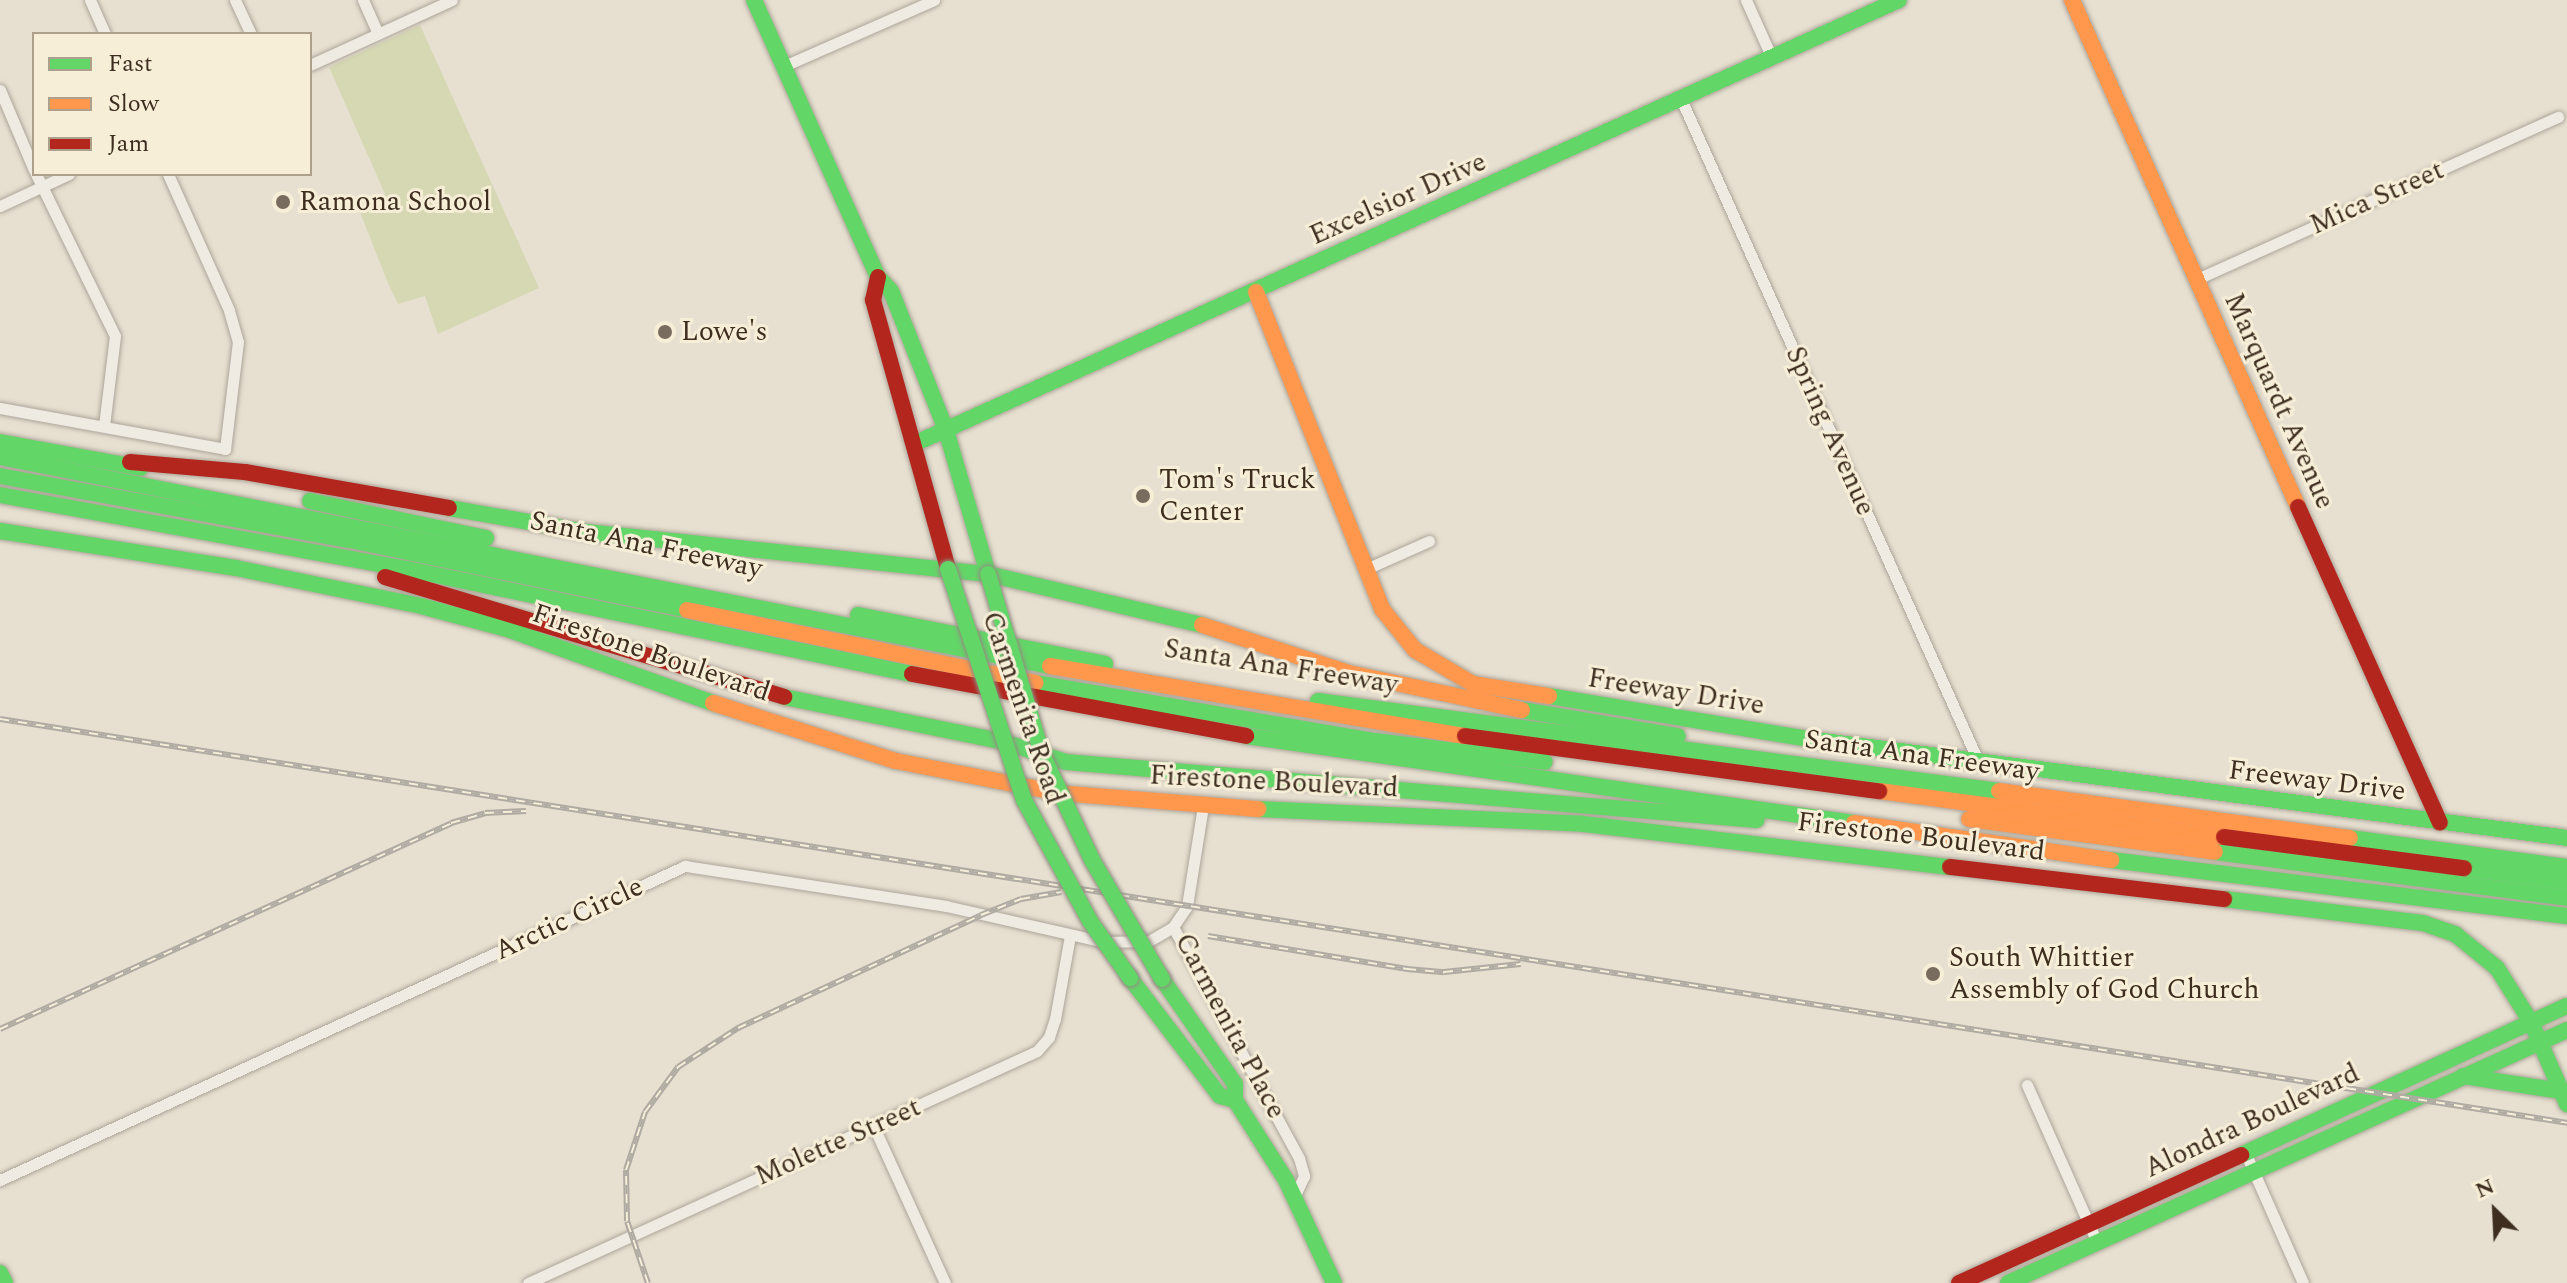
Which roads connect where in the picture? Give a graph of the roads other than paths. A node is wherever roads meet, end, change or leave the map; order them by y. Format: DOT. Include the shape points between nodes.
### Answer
graph roads {
  1 [pos="90,0"];
  2 [pos="235,0"];
  3 [pos="363,0"];
  4 [pos="452,0"];
  5 [pos="754,0"];
  6 [pos="934,0"];
  7 [pos="1746,0"];
  8 [pos="1899,0"];
  9 [pos="2072,0"];
  10 [pos="104,32"];
  11 [pos="250,32"];
  12 [pos="378,34"];
  13 [pos="1772,58"];
  14 [pos="312,64"];
  15 [pos="784,66"];
  16 [pos="0,90"];
  17 [pos="1681,99"];
  18 [pos="2558,117"];
  19 [pos="32,165"];
  20 [pos="37,176"];
  21 [pos="65,176"];
  22 [pos="169,176"];
  23 [pos="41,187"];
  24 [pos="0,206"];
  25 [pos="878,277"];
  26 [pos="2197,279"];
  27 [pos="1256,292"];
  28 [pos="0,408"];
  29 [pos="104,426"];
  30 [pos="946,430"];
  31 [pos="0,442"];
  32 [pos="916,443"];
  33 [pos="0,457"];
  34 [pos="94,459"];
  35 [pos="0,476"];
  36 [pos="0,495"];
  37 [pos="195,528"];
  38 [pos="0,531"];
  39 [pos="1429,541"];
  40 [pos="948,569"];
  41 [pos="1366,569"];
  42 [pos="988,574"];
  43 [pos="1001,741"];
  44 [pos="1042,754"];
  45 [pos="1979,763"];
  46 [pos="1911,780"];
  47 [pos="1203,806"];
  48 [pos="2440,823"];
  49 [pos="1865,824"];
  50 [pos="2567,838"];
  51 [pos="2567,867"];
  52 [pos="2567,882"];
  53 [pos="2567,898"];
  54 [pos="2567,916"];
  55 [pos="1173,927"];
  56 [pos="1070,936"];
  57 [pos="2567,1006"];
  58 [pos="2531,1022"];
  59 [pos="2567,1030"];
  60 [pos="2540,1041"];
  61 [pos="2462,1076"];
  62 [pos="2027,1085"];
  63 [pos="2565,1094"];
  64 [pos="1235,1100"];
  65 [pos="873,1125"];
  66 [pos="2245,1152"];
  67 [pos="2253,1171"];
  68 [pos="0,1180"];
  69 [pos="1294,1197"];
  70 [pos="2089,1224"];
  71 [pos="2097,1242"];
  72 [pos="0,1273"];
  73 [pos="5,1283"];
  74 [pos="528,1283"];
  75 [pos="945,1283"];
  76 [pos="1334,1283"];
  77 [pos="1959,1283"];
  78 [pos="2008,1283"];
  79 [pos="2303,1283"];
  1 -- 10 [label="street"];
  2 -- 11 [label="street"];
  3 -- 12 [label="street"];
  4 -- 12 [label="street"];
  5 -- 15 [label="main road, Carmenita Road"];
  6 -- 15 [label="street"];
  7 -- 13 [label="street"];
  8 -- 13 [label="main road, Excelsior Drive"];
  9 -- 26 [label="main road, Marquardt Avenue"];
  12 -- 14 [label="street"];
  13 -- 17 [label="main road, Excelsior Drive"];
  15 -- 25 [label="main road, Carmenita Road"];
  16 -- 19 [label="street"];
  17 -- 27 [label="main road, Excelsior Drive"];
  17 -- 45 [label="street, Spring Avenue"];
  18 -- 26 [label="street, Mica Street"];
  20 -- 23 [label="street"];
  21 -- 23 [label="street"];
  22 -- 29 [label="street" via="238,342 225,449"];
  23 -- 24 [label="street"];
  23 -- 29 [label="street" via="115,336"];
  25 -- 30 [label="main road, Carmenita Road" via="891,291"];
  25 -- 32 [label="main road, Carmenita Road" via="873,300"];
  26 -- 48 [label="main road, Marquardt Avenue"];
  27 -- 30 [label="main road, Excelsior Drive"];
  27 -- 41 [label="main road, Freeway Drive"];
  28 -- 29 [label="street"];
  30 -- 32 [label="main road, Excelsior Drive"];
  30 -- 42 [label="main road, Carmenita Road"];
  31 -- 34 [label="main road, Santa Ana Freeway"];
  32 -- 40 [label="main road, Carmenita Road"];
  33 -- 52 [label="main road" via="967,652 1309,713"];
  34 -- 40 [label="main road" via="245,472 587,532"];
  34 -- 46 [label="main road, Santa Ana Freeway" via="1312,701"];
  35 -- 53 [label="main road" via="321,534 844,645 1228,718"];
  36 -- 37 [label="main road"];
  37 -- 43 [label="main road" via="399,580 780,696"];
  37 -- 49 [label="main road" via="1057,704"];
  38 -- 47 [label="main road, Firestone Boulevard" via="236,568 421,606 507,629 753,717 896,761 1059,793"];
  39 -- 41 [label="street"];
  40 -- 42 [label="main road"];
  40 -- 43 [label="main road, Carmenita Road, bridge"];
  41 -- 45 [label="main road, Freeway Drive" via="1382,609 1404,639 1441,670 1473,684"];
  42 -- 44 [label="main road, Carmenita Road, bridge"];
  42 -- 46 [label="main road" via="1193,622 1349,673 1429,691"];
  43 -- 44 [label="main road"];
  43 -- 64 [label="main road, Carmenita Road, bridge" via="1055,861 1130,978 1220,1096"];
  44 -- 49 [label="main road" via="1066,762 1717,819"];
  44 -- 64 [label="main road, Carmenita Road, bridge" via="1092,860 1162,979 1235,1084"];
  45 -- 48 [label="main road, Freeway Drive"];
  46 -- 51 [label="main road, Santa Ana Freeway"];
  47 -- 55 [label="street, Carmenita Place" via="1187,906"];
  47 -- 58 [label="main road, Firestone Boulevard" via="1583,824 2423,923 2455,934 2483,954 2510,984"];
  48 -- 50 [label="main road, Freeway Drive"];
  49 -- 54 [label="main road"];
  55 -- 56 [label="street, Arctic Circle" via="1149,941"];
  55 -- 69 [label="street, Carmenita Place" via="1299,1158 1304,1176"];
  56 -- 65 [label="street, Molette Street" via="1055,1019 1037,1051"];
  56 -- 68 [label="street, Arctic Circle" via="946,906 685,866"];
  57 -- 58 [label="main road, Alondra Boulevard"];
  58 -- 60 [label="main road"];
  58 -- 66 [label="main road, Alondra Boulevard"];
  59 -- 60 [label="main road, Alondra Boulevard"];
  60 -- 61 [label="main road, Alondra Boulevard"];
  60 -- 63 [label="main road"];
  61 -- 63 [label="main road"];
  61 -- 67 [label="main road, Alondra Boulevard"];
  62 -- 70 [label="street"];
  64 -- 69 [label="main road, Carmenita Road"];
  65 -- 74 [label="street, Molette Street"];
  65 -- 75 [label="street"];
  66 -- 67 [label="street"];
  66 -- 70 [label="main road, Alondra Boulevard"];
  67 -- 71 [label="main road, Alondra Boulevard"];
  67 -- 79 [label="street"];
  69 -- 76 [label="main road, Carmenita Road"];
  70 -- 71 [label="street"];
  70 -- 77 [label="main road, Alondra Boulevard"];
  71 -- 78 [label="main road, Alondra Boulevard"];
  72 -- 73 [label="main road"];
}
